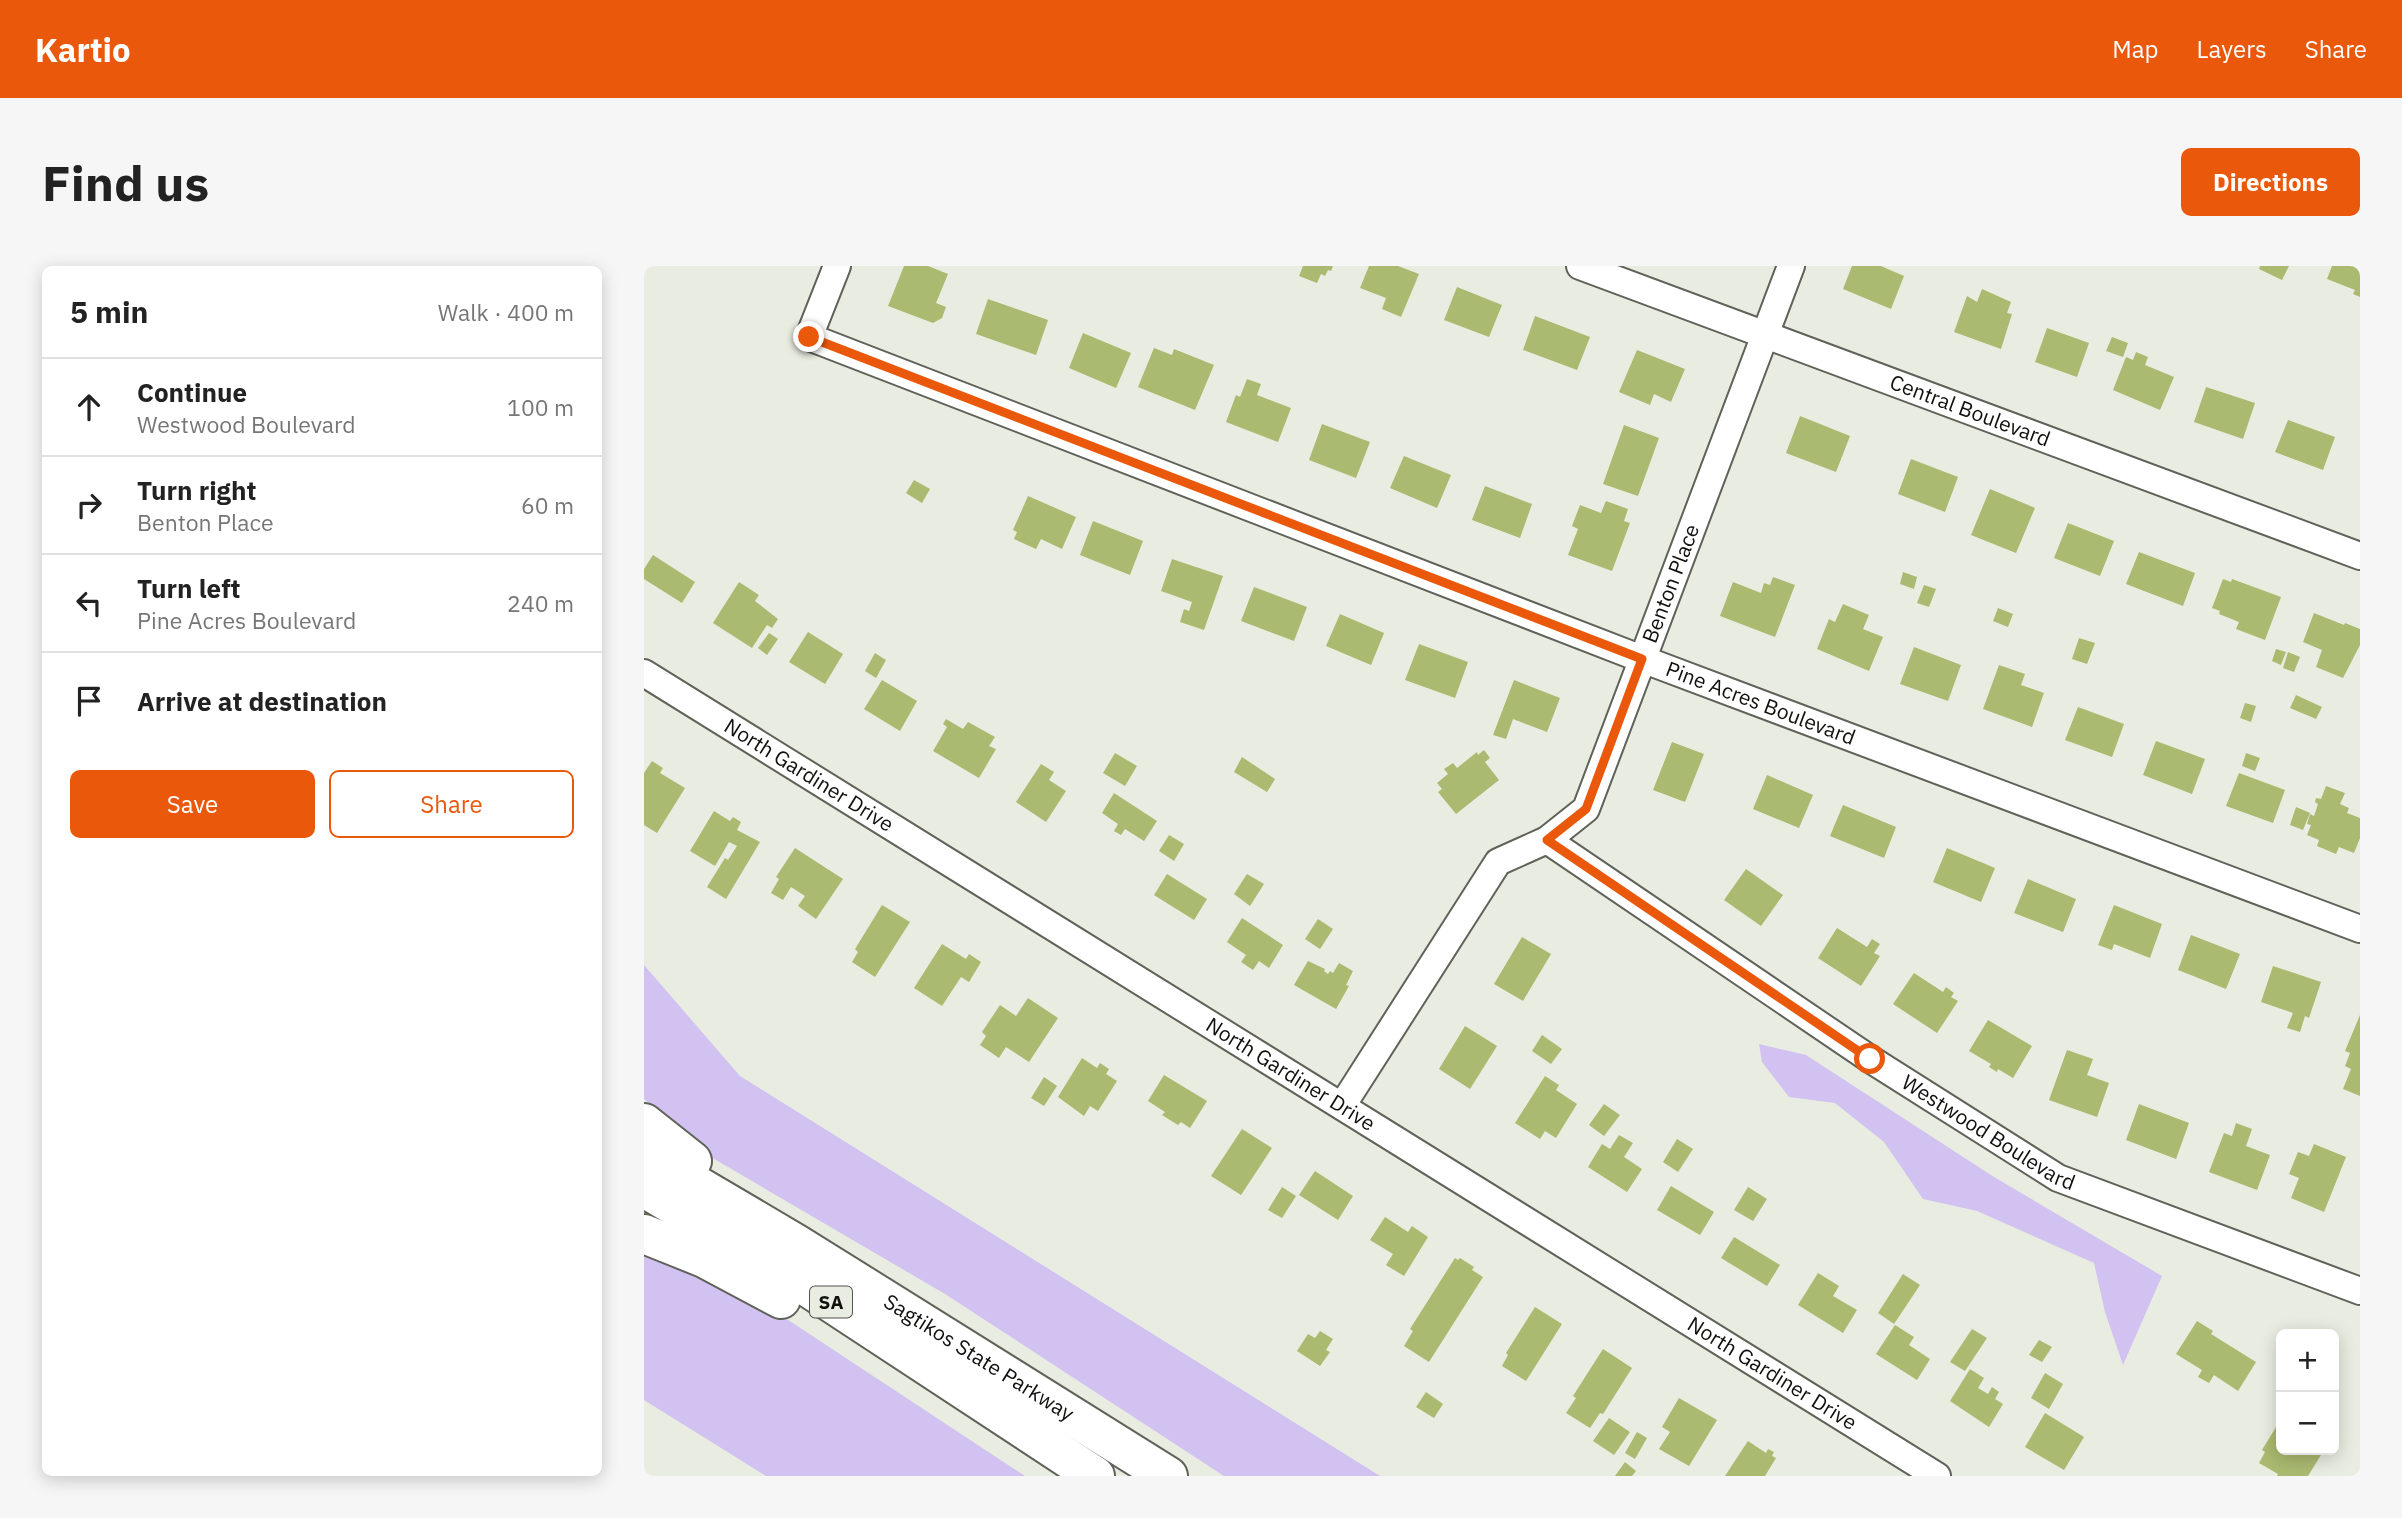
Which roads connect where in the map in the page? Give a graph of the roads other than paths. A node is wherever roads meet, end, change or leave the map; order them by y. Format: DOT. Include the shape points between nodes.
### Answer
graph roads {
  1 [pos="837,266"];
  2 [pos="1580,266"];
  3 [pos="1791,266"];
  4 [pos="1765,335"];
  5 [pos="2360,556"];
  6 [pos="1642,659"];
  7 [pos="644,673"];
  8 [pos="1547,840"];
  9 [pos="2360,929"];
  10 [pos="1342,1106"];
  11 [pos="644,1122"];
  12 [pos="644,1154"];
  13 [pos="644,1188"];
  14 [pos="644,1234"];
  15 [pos="795,1243"];
  16 [pos="2360,1291"];
  17 [pos="1014,1422"];
  18 [pos="1096,1476"];
  19 [pos="1168,1476"];
  20 [pos="1937,1476"];
  1 -- 6 [label="street, Pine Acres Boulevard" via="809,337"];
  2 -- 4 [label="street, Central Boulevard"];
  3 -- 4 [label="street, Benton Place"];
  4 -- 5 [label="street, Central Boulevard"];
  4 -- 6 [label="street, Benton Place"];
  6 -- 8 [label="street, Benton Place" via="1586,809"];
  6 -- 9 [label="street, Pine Acres Boulevard"];
  7 -- 10 [label="street, North Gardiner Drive"];
  8 -- 10 [label="street, Benton Place" via="1498,862"];
  8 -- 16 [label="street, Westwood Boulevard" via="1870,1059 2058,1178"];
  10 -- 20 [label="street, North Gardiner Drive"];
  11 -- 15 [label="highway"];
  12 -- 15 [label="highway, Sagtikos State Parkway / SA"];
  13 -- 17 [label="highway, Sagtikos State Parkway / SA" via="774,1265"];
  14 -- 17 [label="highway" via="739,1275 853,1343"];
  15 -- 19 [label="highway, Sagtikos State Parkway / SA"];
  17 -- 18 [label="highway, Sagtikos State Parkway / SA"];
}
